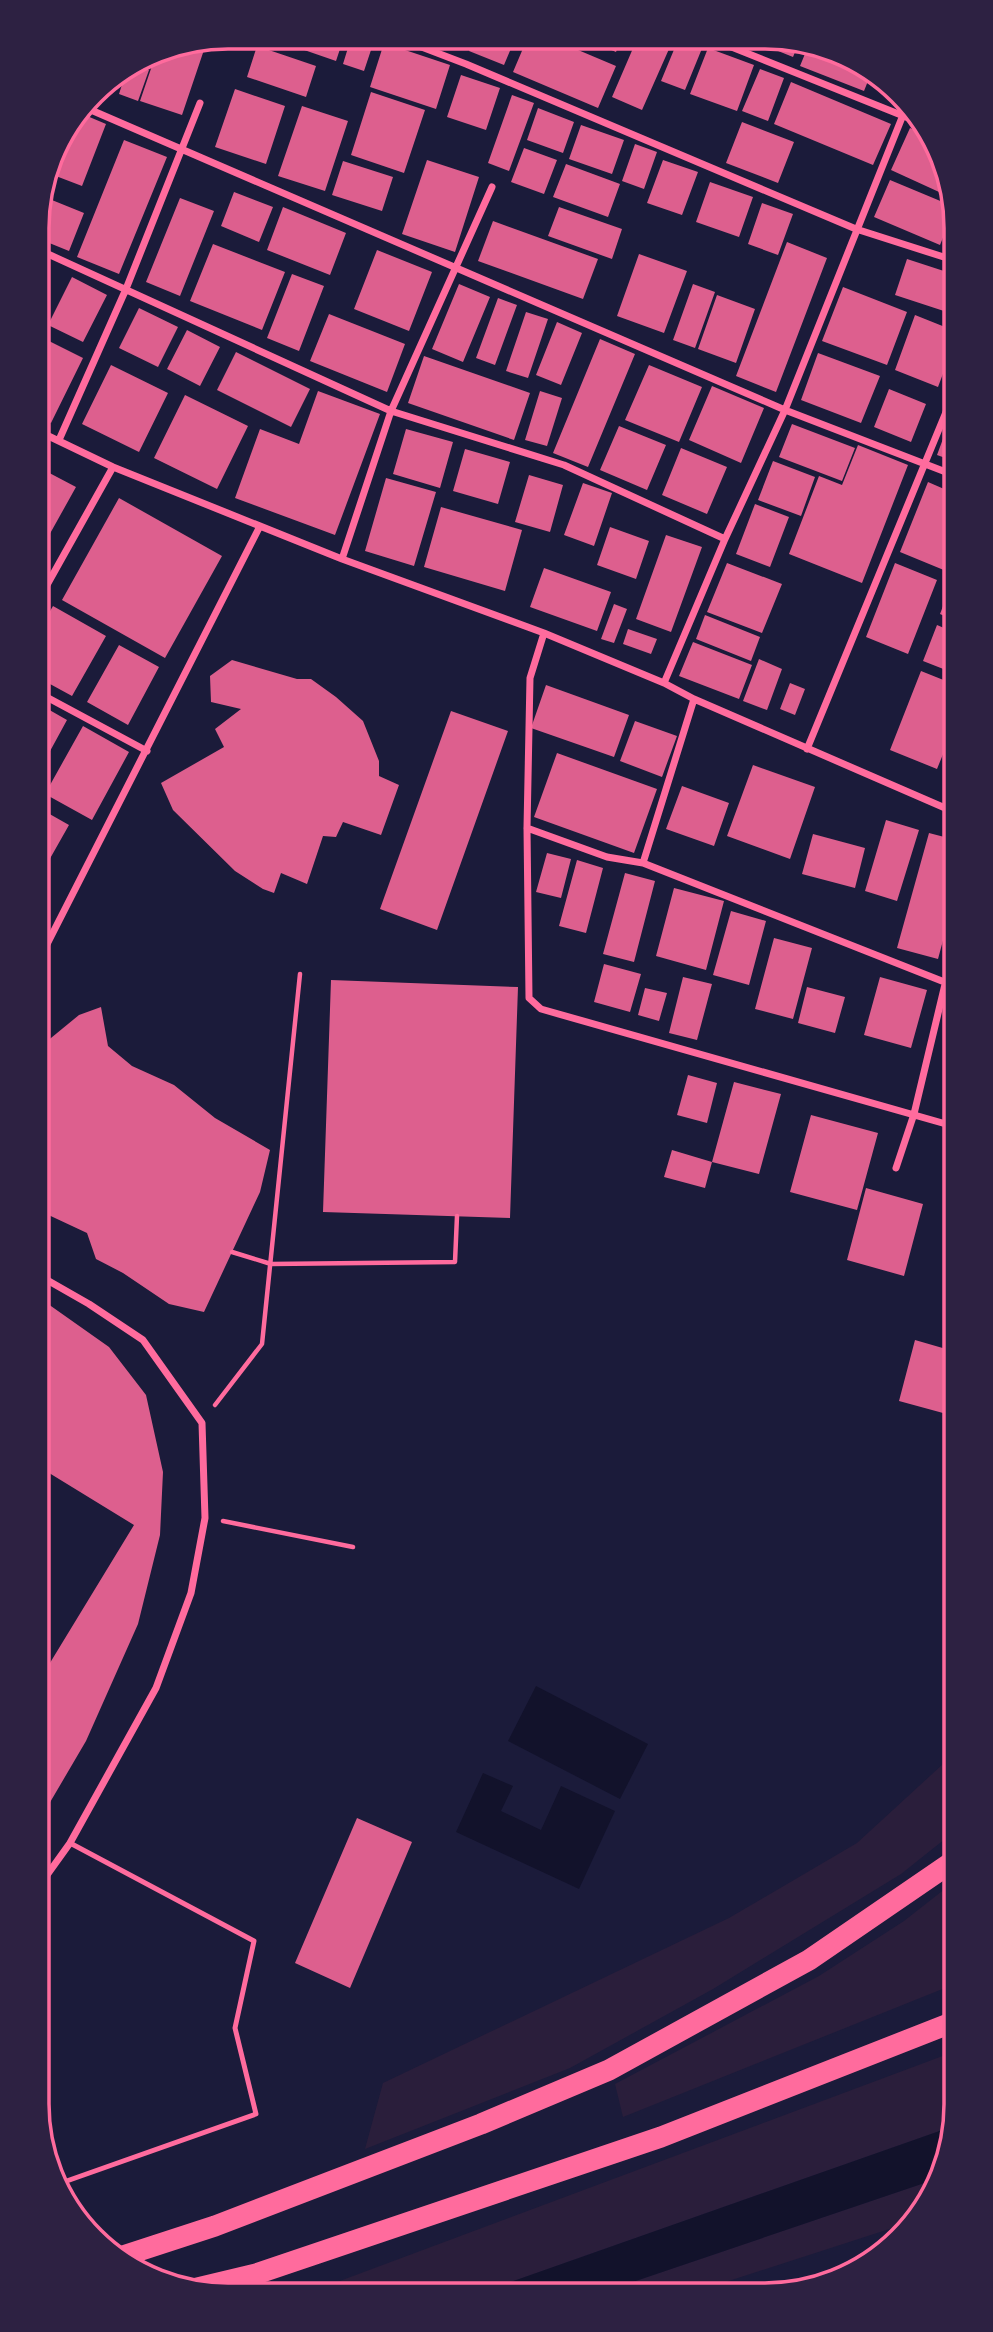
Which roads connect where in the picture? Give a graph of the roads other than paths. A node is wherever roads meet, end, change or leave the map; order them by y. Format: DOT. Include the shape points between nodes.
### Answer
graph roads {
  1 [pos="427,49"];
  2 [pos="737,49"];
  3 [pos="200,103"];
  4 [pos="93,111"];
  5 [pos="903,115"];
  6 [pos="183,150"];
  7 [pos="492,187"];
  8 [pos="856,229"];
  9 [pos="49,254"];
  10 [pos="944,257"];
  11 [pos="457,269"];
  12 [pos="126,289"];
  13 [pos="785,410"];
  14 [pos="391,411"];
  15 [pos="944,417"];
  16 [pos="49,436"];
  17 [pos="59,440"];
  18 [pos="925,463"];
  19 [pos="113,467"];
  20 [pos="944,471"];
  21 [pos="260,526"];
  22 [pos="725,538"];
  23 [pos="342,559"];
  24 [pos="49,581"];
  25 [pos="544,634"];
  26 [pos="663,683"];
  27 [pos="49,698"];
  28 [pos="694,699"];
  29 [pos="807,749"];
  30 [pos="147,751"];
  31 [pos="944,808"];
  32 [pos="527,828"];
  33 [pos="643,863"];
  34 [pos="49,942"];
  35 [pos="944,982"];
  36 [pos="944,1003"];
  37 [pos="914,1114"];
  38 [pos="944,1123"];
  39 [pos="896,1168"];
  40 [pos="49,1281"];
  41 [pos="70,1843"];
  42 [pos="944,1868"];
  43 [pos="49,1872"];
  44 [pos="944,2026"];
  45 [pos="67,2181"];
  46 [pos="130,2254"];
  47 [pos="221,2282"];
  1 -- 8 [label="street"];
  2 -- 5 [label="street"];
  3 -- 6 [label="street"];
  4 -- 6 [label="street"];
  5 -- 8 [label="street"];
  6 -- 11 [label="street"];
  6 -- 12 [label="street"];
  7 -- 11 [label="street"];
  8 -- 10 [label="street"];
  8 -- 13 [label="street"];
  9 -- 12 [label="street"];
  11 -- 13 [label="street"];
  11 -- 14 [label="street"];
  12 -- 14 [label="street"];
  12 -- 17 [label="street"];
  13 -- 18 [label="street"];
  13 -- 22 [label="street"];
  14 -- 22 [label="street" via="564,465"];
  14 -- 23 [label="street"];
  15 -- 18 [label="street"];
  16 -- 17 [label="street"];
  17 -- 19 [label="street"];
  18 -- 20 [label="street"];
  18 -- 29 [label="street"];
  19 -- 21 [label="street"];
  19 -- 24 [label="street"];
  21 -- 23 [label="street"];
  21 -- 30 [label="street"];
  22 -- 26 [label="street"];
  23 -- 25 [label="street"];
  25 -- 26 [label="street"];
  25 -- 32 [label="street" via="530,678"];
  26 -- 28 [label="street"];
  27 -- 30 [label="street"];
  28 -- 29 [label="street"];
  28 -- 33 [label="street"];
  29 -- 31 [label="street"];
  30 -- 34 [label="street"];
  32 -- 33 [label="street" via="607,857"];
  32 -- 37 [label="street" via="529,998 541,1009"];
  33 -- 35 [label="street"];
  36 -- 37 [label="street"];
  37 -- 38 [label="street"];
  37 -- 39 [label="street"];
  40 -- 41 [label="street" via="143,1340 201,1423 205,1518 191,1592 156,1688"];
  41 -- 43 [label="street"];
  41 -- 45 [label="lane" via="254,1941 235,2028 256,2114"];
  42 -- 46 [label="highway" via="809,1960 609,2070 278,2202"];
  44 -- 47 [label="highway" via="661,2137"];
}
